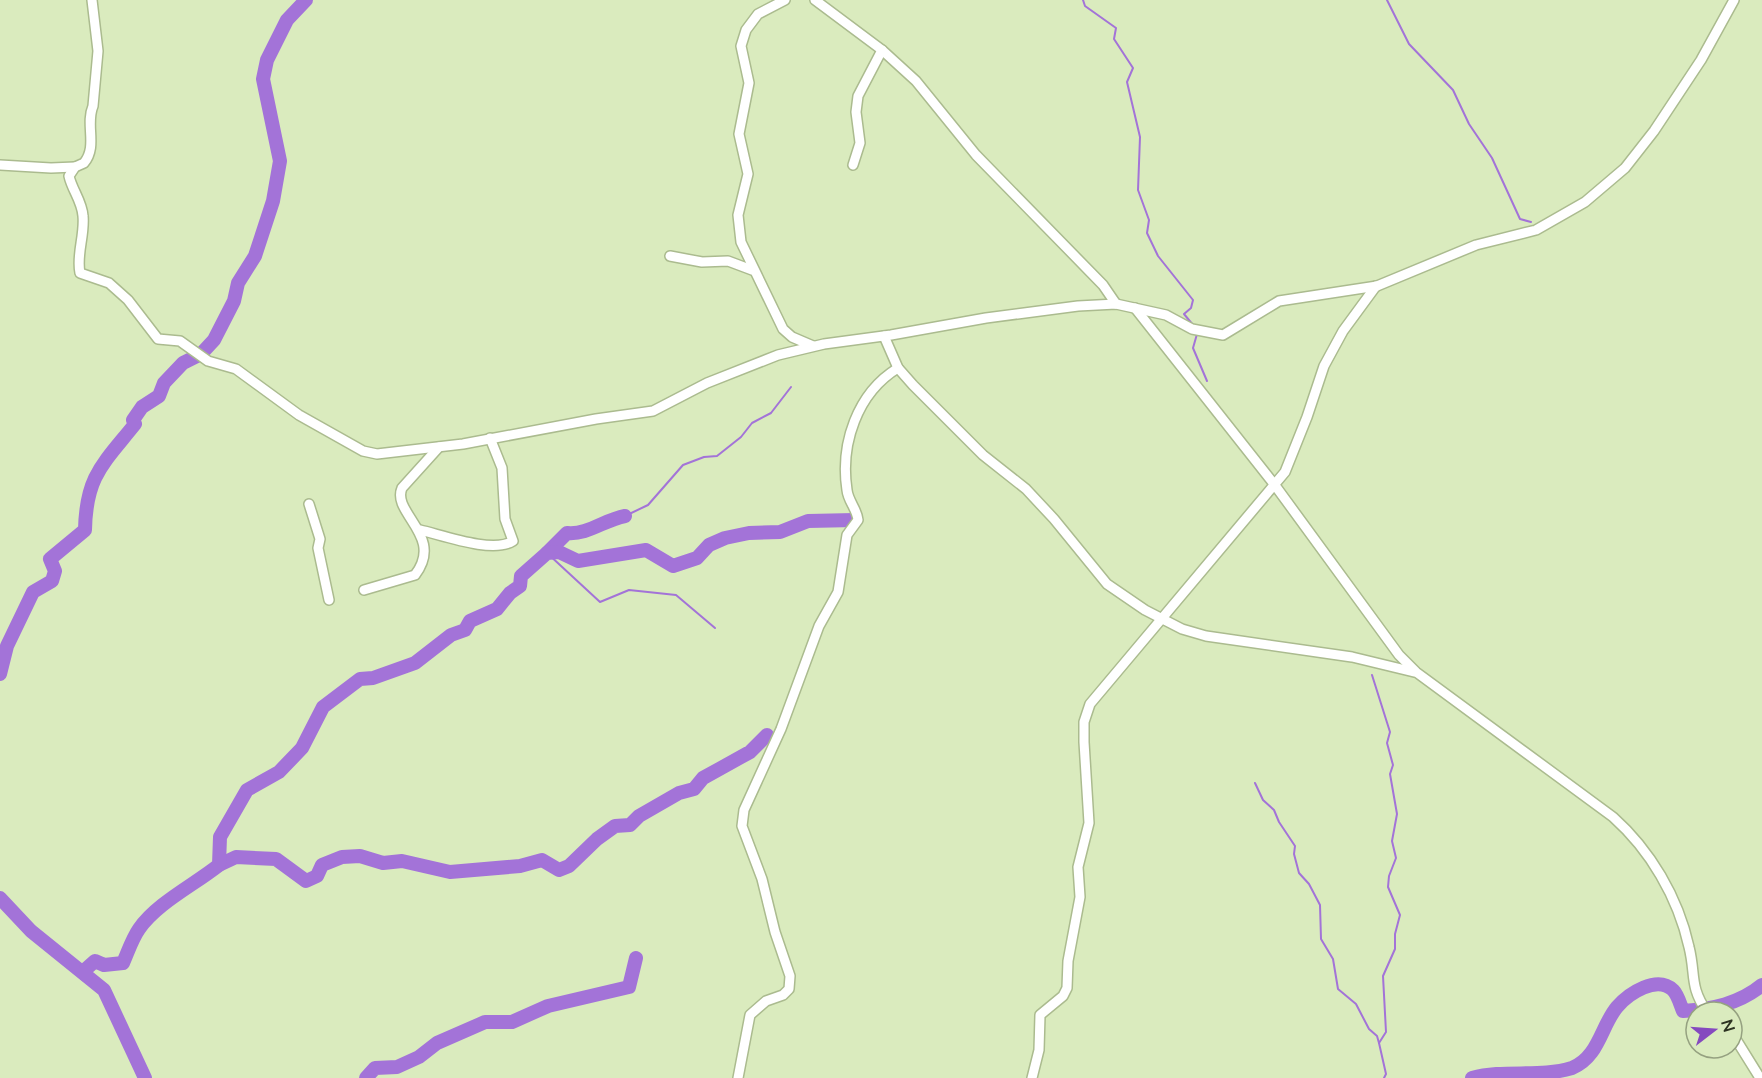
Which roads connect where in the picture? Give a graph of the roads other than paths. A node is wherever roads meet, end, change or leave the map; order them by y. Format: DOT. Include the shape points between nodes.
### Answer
graph roads {
  1 [pos="92,0"];
  2 [pos="785,0"];
  3 [pos="814,0"];
  4 [pos="1734,0"];
  5 [pos="882,50"];
  6 [pos="0,165"];
  7 [pos="853,165"];
  8 [pos="75,166"];
  9 [pos="670,256"];
  10 [pos="752,270"];
  11 [pos="1377,286"];
  12 [pos="1116,304"];
  13 [pos="1135,308"];
  14 [pos="884,336"];
  15 [pos="813,346"];
  16 [pos="898,368"];
  17 [pos="490,438"];
  18 [pos="439,447"];
  19 [pos="1274,484"];
  20 [pos="309,504"];
  21 [pos="420,530"];
  22 [pos="364,590"];
  23 [pos="329,600"];
  24 [pos="1163,620"];
  25 [pos="1416,672"];
  26 [pos="1700,1000"];
  27 [pos="1744,1052"];
  28 [pos="738,1078"];
  29 [pos="1032,1078"];
  30 [pos="1760,1078"];
  1 -- 8 [label="street" via="98,51 90,113 91,150 84,163"];
  2 -- 10 [label="street" via="758,14 746,30 741,46 749,83 739,134 748,174 738,215 741,242"];
  3 -- 5 [label="street"];
  4 -- 11 [label="street" via="1671,107 1637,154 1608,184 1536,230 1476,245"];
  5 -- 7 [label="street" via="858,96 860,143"];
  5 -- 12 [label="street" via="916,81 1005,186 1103,285"];
  6 -- 8 [label="street"];
  8 -- 18 [label="street" via="69,176 82,205 80,273 109,283 159,339 180,342 208,361 236,369 299,415 363,451 376,454"];
  9 -- 10 [label="street" via="702,262 728,261"];
  10 -- 15 [label="street" via="783,329"];
  11 -- 13 [label="street" via="1290,298 1223,335 1192,329 1166,315"];
  11 -- 19 [label="street" via="1332,351 1287,468"];
  12 -- 13 [label="street"];
  12 -- 14 [label="street" via="986,318"];
  13 -- 19 [label="street"];
  14 -- 15 [label="street"];
  14 -- 16 [label="street"];
  15 -- 17 [label="street" via="728,375 660,410"];
  16 -- 24 [label="street" via="983,455 1026,489 1107,584"];
  16 -- 28 [label="street" via="874,386 848,439 846,487 858,520 848,535 838,592 819,626 781,729 744,810 742,826 790,976 789,989 783,995 766,1001 750,1015"];
  17 -- 18 [label="street"];
  17 -- 21 [label="street" via="502,468 505,519 513,541 474,543"];
  18 -- 21 [label="street" via="398,496"];
  19 -- 24 [label="street"];
  19 -- 25 [label="street" via="1399,655"];
  20 -- 23 [label="street" via="320,539 318,548"];
  21 -- 22 [label="street" via="422,556 415,574"];
  24 -- 25 [label="street" via="1206,636 1352,657"];
  24 -- 29 [label="street" via="1103,687 1090,704 1084,722 1089,823 1078,867 1080,897 1067,988 1040,1015 1039,1050"];
  25 -- 26 [label="street" via="1613,817 1640,843 1664,880 1679,919 1690,951 1694,989"];
  27 -- 30 [label="street"];
}
